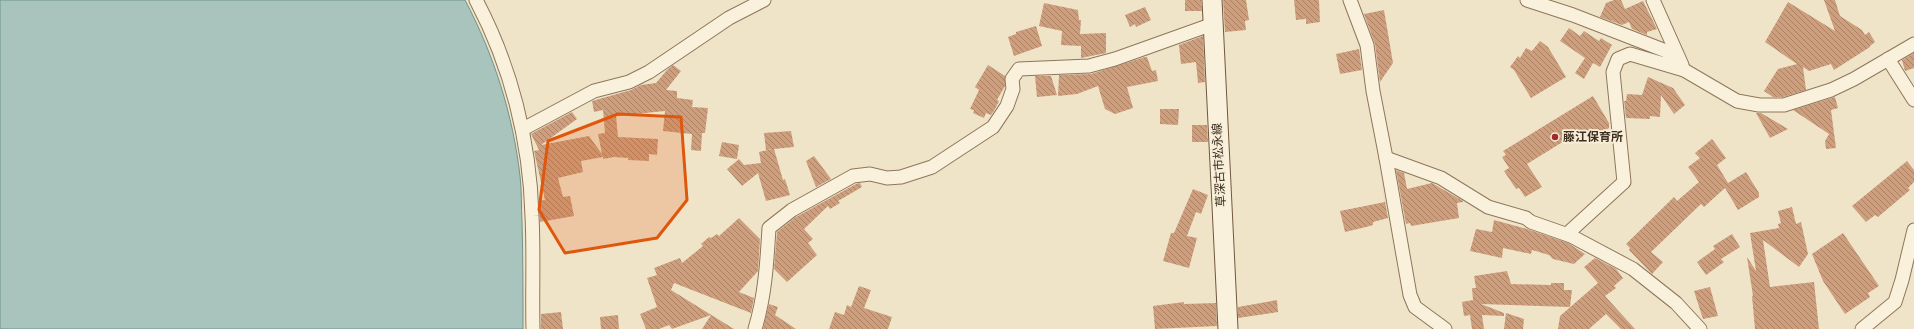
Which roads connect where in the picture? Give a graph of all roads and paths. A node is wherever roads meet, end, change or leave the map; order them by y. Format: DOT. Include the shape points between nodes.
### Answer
graph roads {
  1 [pos="476,0"];
  2 [pos="764,0"];
  3 [pos="1212,0"];
  4 [pos="1350,0"];
  5 [pos="1527,0"];
  6 [pos="1653,0"];
  7 [pos="1213,24"];
  8 [pos="1914,44"];
  9 [pos="1888,59"];
  10 [pos="1684,70"];
  11 [pos="1914,100"];
  12 [pos="523,129"];
  13 [pos="1386,158"];
  14 [pos="1914,230"];
  15 [pos="1571,236"];
  16 [pos="532,329"];
  17 [pos="755,329"];
  18 [pos="1228,329"];
  19 [pos="1445,329"];
  20 [pos="1700,329"];
  21 [pos="1862,329"];
  1 -- 12 [label="street" via="490,27 513,90"];
  2 -- 12 [label="street" via="729,18 649,72 629,82 594,91"];
  3 -- 7 [label="main road, 草深古市松永線"];
  4 -- 13 [label="street" via="1367,46"];
  5 -- 10 [label="street" via="1573,14 1666,51"];
  6 -- 10 [label="street"];
  7 -- 17 [label="street" via="1089,66 1019,69 1012,79 1013,89 1007,106 993,127 932,167 901,177 888,178 870,174 853,176 792,210 769,228 766,274"];
  7 -- 18 [label="main road, 草深古市松永線"];
  8 -- 9 [label="street"];
  9 -- 10 [label="street" via="1831,90 1784,105 1759,105 1737,101"];
  9 -- 11 [label="street"];
  10 -- 15 [label="street" via="1630,54 1618,59 1613,72 1624,182 1567,234"];
  12 -- 16 [label="street" via="532,216"];
  13 -- 15 [label="street" via="1441,178 1488,207 1526,218"];
  13 -- 19 [label="street" via="1410,295 1415,307"];
  14 -- 21 [label="street" via="1895,302"];
  15 -- 20 [label="street" via="1633,269 1676,303"];
}
